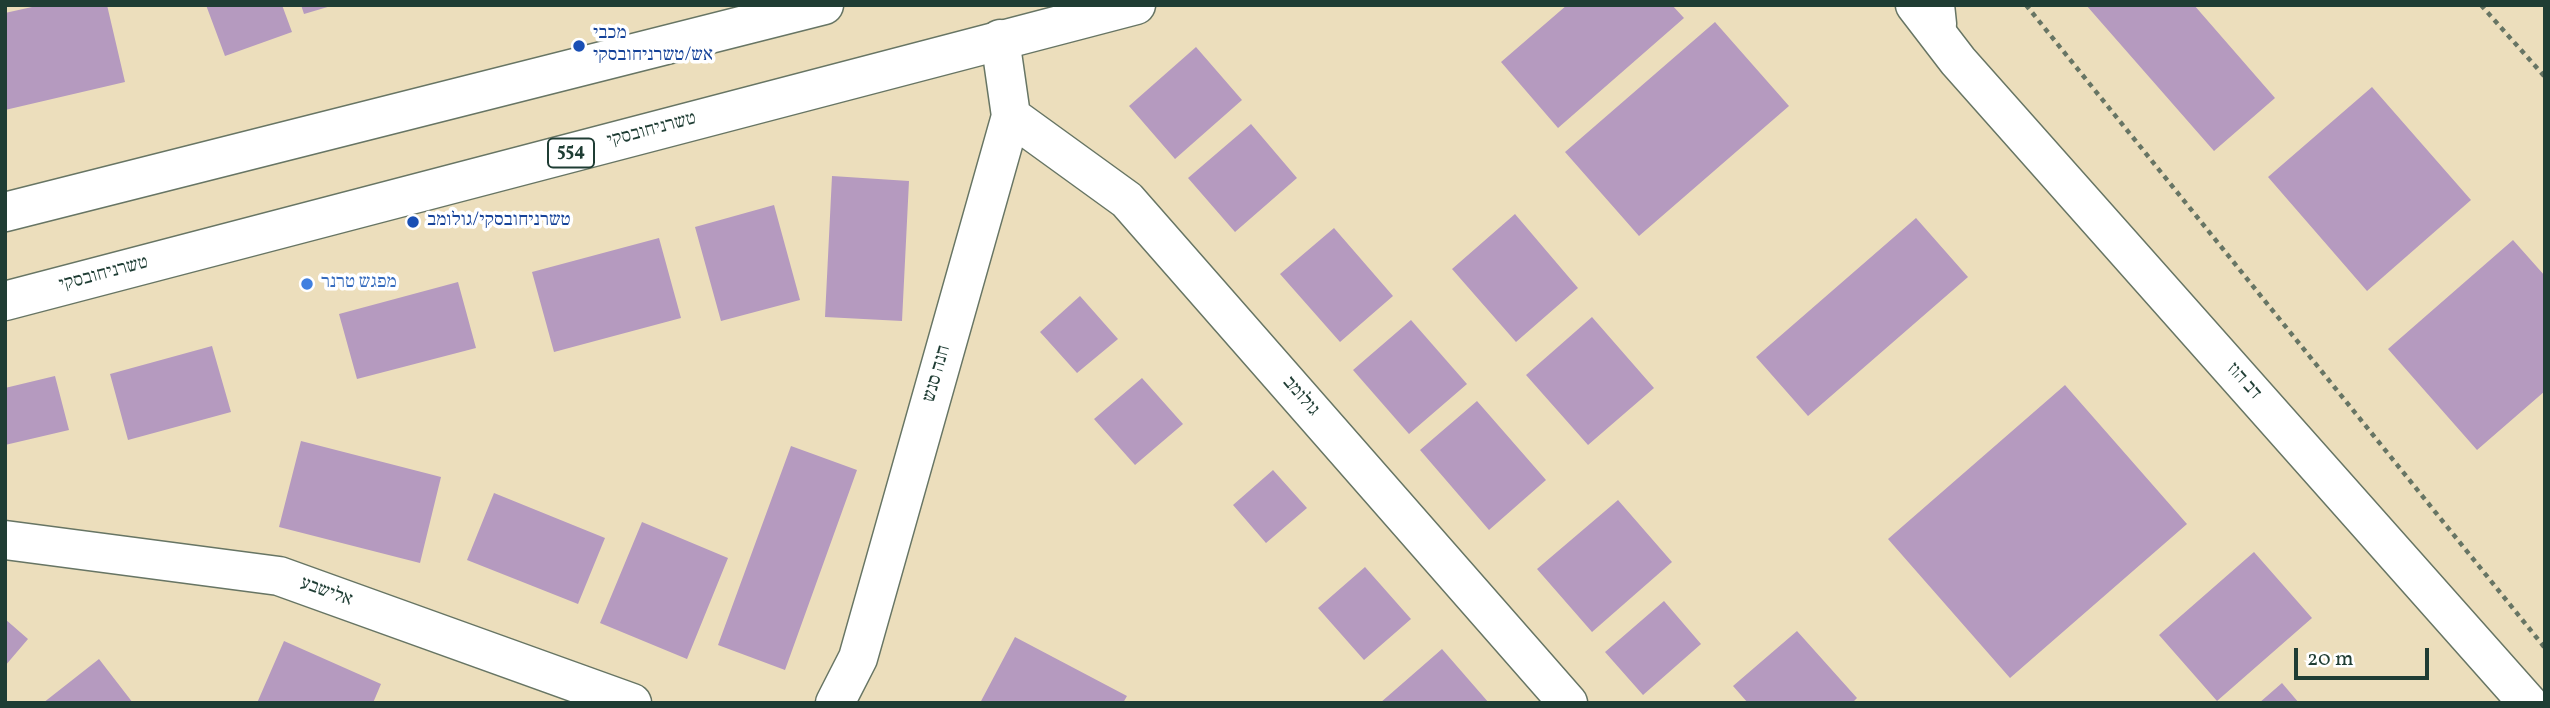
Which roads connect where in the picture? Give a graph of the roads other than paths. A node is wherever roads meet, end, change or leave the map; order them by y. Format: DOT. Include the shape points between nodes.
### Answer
graph roads {
  1 [pos="824,5"];
  2 [pos="1136,5"];
  3 [pos="1928,10"];
  4 [pos="1000,39"];
  5 [pos="1011,116"];
  6 [pos="5,212"];
  7 [pos="5,301"];
  8 [pos="5,540"];
  9 [pos="632,703"];
  10 [pos="835,703"];
  11 [pos="1568,703"];
  12 [pos="2528,703"];
  1 -- 6 [label="street"];
  2 -- 4 [label="street, טשרניחובסקי / 554"];
  3 -- 12 [label="street, דב הוז" via="1958,61"];
  4 -- 5 [label="street, חנה סנש"];
  4 -- 7 [label="street, טשרניחובסקי / 554"];
  5 -- 10 [label="street, חנה סנש" via="858,658"];
  5 -- 11 [label="street, גולומב" via="1127,200"];
  8 -- 9 [label="street, אלישבע" via="279,576"];
}
